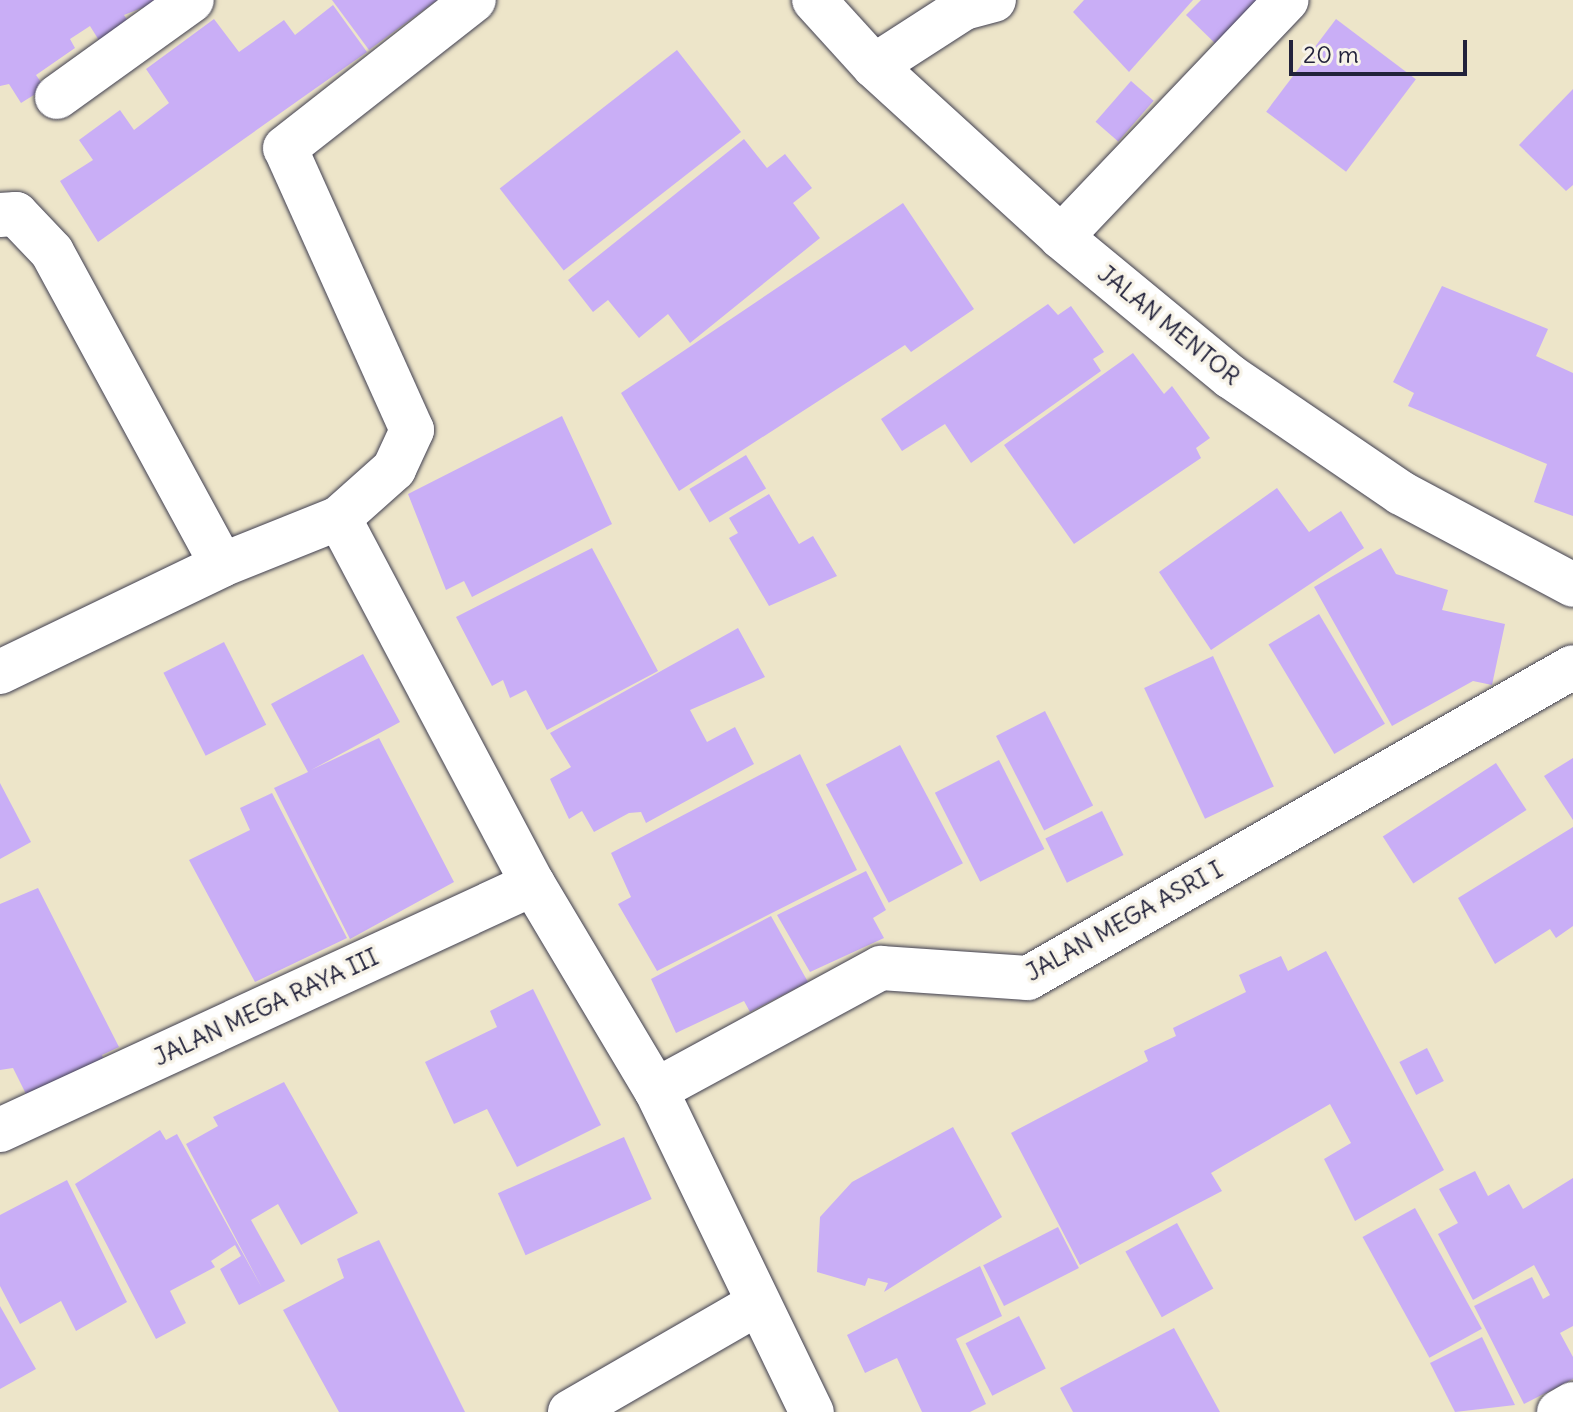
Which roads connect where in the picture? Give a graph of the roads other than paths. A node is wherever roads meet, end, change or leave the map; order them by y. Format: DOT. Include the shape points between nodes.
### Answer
graph roads {
  1 [pos="192,0"];
  2 [pos="474,0"];
  3 [pos="814,0"];
  4 [pos="994,0"];
  5 [pos="1287,0"];
  6 [pos="874,66"];
  7 [pos="57,97"];
  8 [pos="0,215"];
  9 [pos="1061,237"];
  10 [pos="339,518"];
  11 [pos="222,565"];
  12 [pos="1573,585"];
  13 [pos="1573,667"];
  14 [pos="0,672"];
  15 [pos="533,884"];
  16 [pos="656,1090"];
  17 [pos="0,1130"];
  18 [pos="757,1304"];
  19 [pos="1573,1404"];
  20 [pos="570,1412"];
  21 [pos="812,1412"];
  22 [pos="1559,1412"];
  1 -- 7 [label="street"];
  2 -- 10 [label="street" via="285,148 412,430 394,469"];
  3 -- 6 [label="street, JALAN MENTOR"];
  4 -- 6 [label="street" via="964,8"];
  5 -- 9 [label="street"];
  6 -- 9 [label="street, JALAN MENTOR"];
  8 -- 11 [label="street" via="16,214 52,252"];
  9 -- 12 [label="street, JALAN MENTOR" via="1231,377 1375,475"];
  10 -- 11 [label="street"];
  10 -- 15 [label="street"];
  11 -- 14 [label="street"];
  13 -- 16 [label="street, JALAN MEGA ASRI I" via="1028,978 881,968"];
  15 -- 16 [label="street"];
  15 -- 17 [label="street, JALAN MEGA RAYA III"];
  16 -- 18 [label="street"];
  18 -- 20 [label="street"];
  18 -- 21 [label="street"];
  19 -- 22 [label="street"];
}
